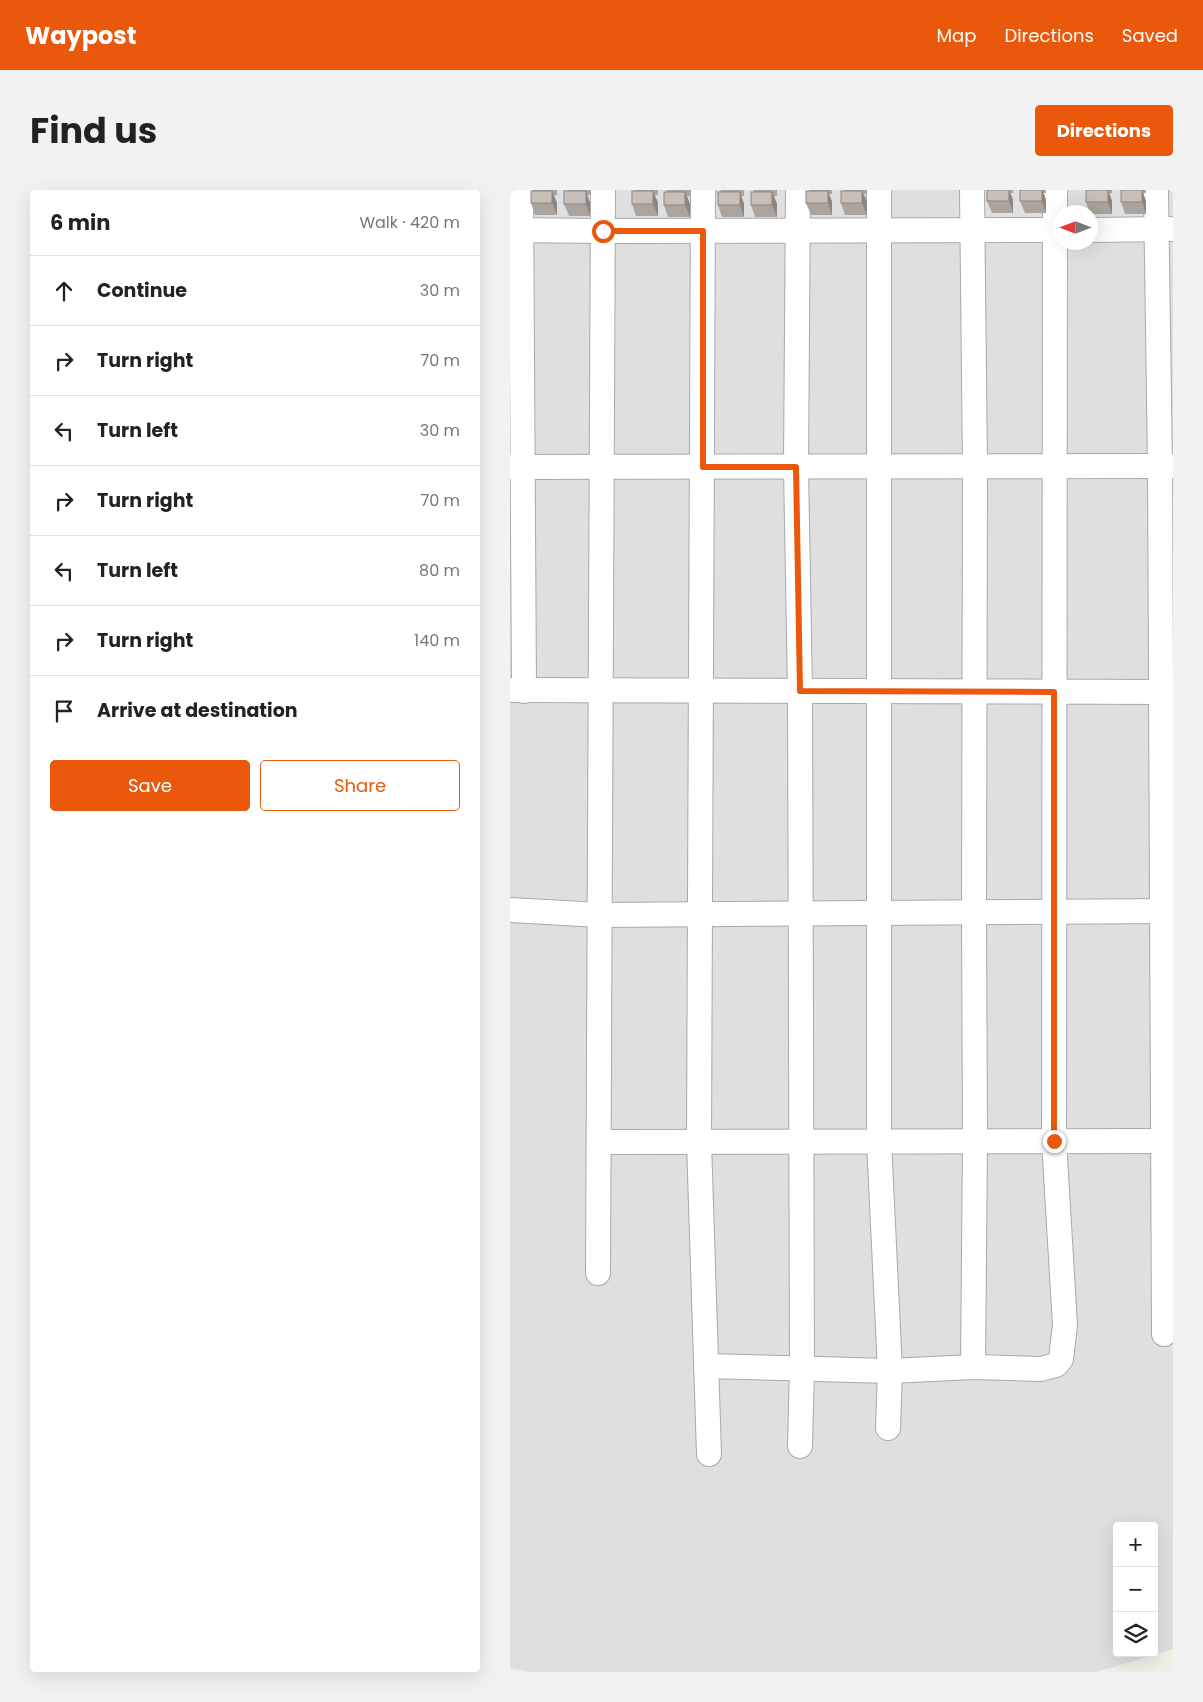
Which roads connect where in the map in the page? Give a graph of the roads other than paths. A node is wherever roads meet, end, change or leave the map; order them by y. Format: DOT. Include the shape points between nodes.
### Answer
graph roads {
  1 [pos="521,190"];
  2 [pos="603,190"];
  3 [pos="703,190"];
  4 [pos="798,190"];
  5 [pos="879,190"];
  6 [pos="972,190"];
  7 [pos="1054,190"];
  8 [pos="1156,190"];
  9 [pos="1056,205"];
  10 [pos="1164,229"];
  11 [pos="515,230"];
  12 [pos="879,230"];
  13 [pos="972,230"];
  14 [pos="1053,230"];
  15 [pos="1098,230"];
  16 [pos="603,231"];
  17 [pos="703,231"];
  18 [pos="798,231"];
  19 [pos="1058,250"];
  20 [pos="1054,466"];
  21 [pos="1167,466"];
  22 [pos="516,467"];
  23 [pos="703,467"];
  24 [pos="796,467"];
  25 [pos="879,467"];
  26 [pos="975,467"];
  27 [pos="602,468"];
  28 [pos="517,690"];
  29 [pos="601,691"];
  30 [pos="702,691"];
  31 [pos="800,691"];
  32 [pos="879,691"];
  33 [pos="975,692"];
  34 [pos="1054,692"];
  35 [pos="1167,692"];
  36 [pos="510,910"];
  37 [pos="1168,911"];
  38 [pos="879,913"];
  39 [pos="974,913"];
  40 [pos="1054,913"];
  41 [pos="600,915"];
  42 [pos="701,915"];
  43 [pos="800,915"];
  44 [pos="800,1141"];
  45 [pos="879,1141"];
  46 [pos="975,1141"];
  47 [pos="1054,1141"];
  48 [pos="1168,1141"];
  49 [pos="599,1142"];
  50 [pos="699,1142"];
  51 [pos="598,1273"];
  52 [pos="1164,1334"];
  53 [pos="706,1366"];
  54 [pos="974,1367"];
  55 [pos="802,1369"];
  56 [pos="890,1371"];
  57 [pos="888,1428"];
  58 [pos="800,1446"];
  59 [pos="709,1454"];
  1 -- 11 [label="street"];
  2 -- 16 [label="street"];
  3 -- 17 [label="street"];
  4 -- 18 [label="street"];
  5 -- 12 [label="street"];
  6 -- 13 [label="street"];
  7 -- 9 [label="street"];
  8 -- 10 [label="street"];
  10 -- 15 [label="street"];
  10 -- 21 [label="street"];
  11 -- 16 [label="street"];
  11 -- 22 [label="street"];
  12 -- 13 [label="street"];
  12 -- 18 [label="street"];
  12 -- 25 [label="street"];
  13 -- 14 [label="street"];
  13 -- 26 [label="street"];
  16 -- 17 [label="street"];
  16 -- 27 [label="street"];
  17 -- 18 [label="street"];
  17 -- 23 [label="street"];
  18 -- 24 [label="street"];
  19 -- 20 [label="street"];
  20 -- 21 [label="street"];
  20 -- 26 [label="street"];
  20 -- 34 [label="street"];
  21 -- 35 [label="street"];
  22 -- 27 [label="street"];
  22 -- 28 [label="street"];
  23 -- 24 [label="street"];
  23 -- 27 [label="street"];
  23 -- 30 [label="street"];
  24 -- 25 [label="street"];
  24 -- 31 [label="street"];
  25 -- 26 [label="street"];
  25 -- 32 [label="street"];
  26 -- 33 [label="street"];
  27 -- 29 [label="street"];
  28 -- 29 [label="street"];
  29 -- 30 [label="street"];
  29 -- 41 [label="street"];
  30 -- 31 [label="street"];
  30 -- 42 [label="street"];
  31 -- 32 [label="street"];
  31 -- 43 [label="street"];
  32 -- 33 [label="street"];
  32 -- 38 [label="street"];
  33 -- 34 [label="street"];
  33 -- 39 [label="street"];
  34 -- 35 [label="street"];
  34 -- 40 [label="street"];
  35 -- 37 [label="street"];
  36 -- 41 [label="street"];
  37 -- 40 [label="street"];
  37 -- 48 [label="street"];
  38 -- 39 [label="street"];
  38 -- 43 [label="street"];
  38 -- 45 [label="street"];
  39 -- 40 [label="street"];
  39 -- 46 [label="street"];
  40 -- 47 [label="street"];
  41 -- 42 [label="street"];
  41 -- 49 [label="street"];
  42 -- 43 [label="street"];
  42 -- 50 [label="street"];
  43 -- 44 [label="street"];
  44 -- 45 [label="street"];
  44 -- 50 [label="street"];
  44 -- 55 [label="street"];
  45 -- 46 [label="street"];
  45 -- 56 [label="street"];
  46 -- 47 [label="street"];
  46 -- 54 [label="street"];
  47 -- 48 [label="street"];
  47 -- 54 [label="street" via="1065,1325 1061,1360 1056,1365 1040,1369"];
  48 -- 52 [label="street"];
  49 -- 50 [label="street"];
  49 -- 51 [label="street"];
  50 -- 53 [label="street"];
  53 -- 55 [label="street"];
  53 -- 59 [label="street"];
  54 -- 56 [label="street"];
  55 -- 56 [label="street"];
  55 -- 58 [label="street"];
  56 -- 57 [label="street"];
}
